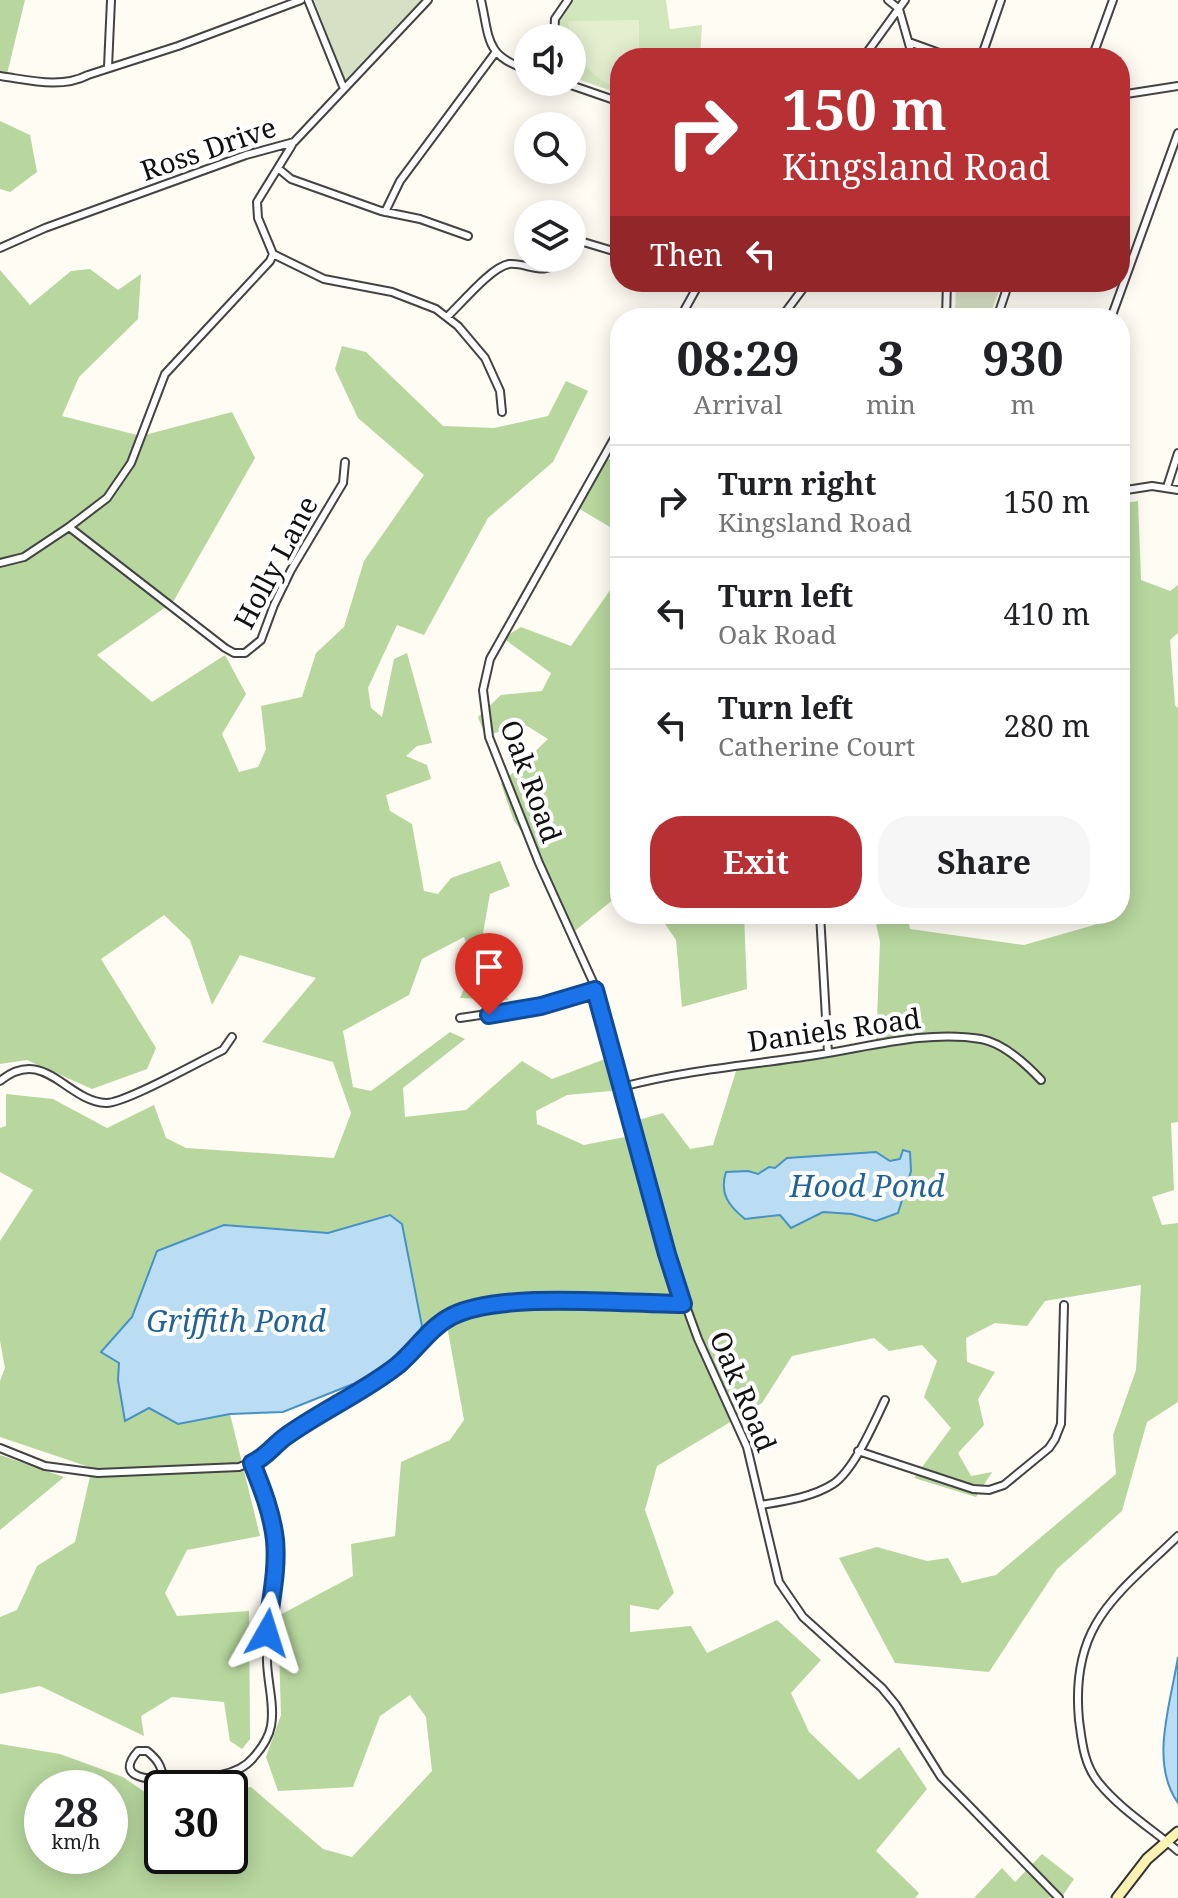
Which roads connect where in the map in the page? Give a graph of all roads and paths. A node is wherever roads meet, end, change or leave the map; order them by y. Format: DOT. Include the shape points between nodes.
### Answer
graph roads {
  1 [pos="111,0"];
  2 [pos="301,0"];
  3 [pos="308,0"];
  4 [pos="428,0"];
  5 [pos="481,0"];
  6 [pos="568,0"];
  7 [pos="888,0"];
  8 [pos="905,0"];
  9 [pos="1001,0"];
  10 [pos="1113,0"];
  11 [pos="898,9"];
  12 [pos="555,24"];
  13 [pos="909,42"];
  14 [pos="870,48"];
  15 [pos="910,48"];
  16 [pos="926,48"];
  17 [pos="984,48"];
  18 [pos="1096,48"];
  19 [pos="495,53"];
  20 [pos="514,64"];
  21 [pos="108,67"];
  22 [pos="0,76"];
  23 [pos="1178,86"];
  24 [pos="344,89"];
  25 [pos="586,90"];
  26 [pos="1130,93"];
  27 [pos="610,99"];
  28 [pos="1178,133"];
  29 [pos="294,142"];
  30 [pos="279,169"];
  31 [pos="385,212"];
  32 [pos="468,236"];
  33 [pos="586,243"];
  34 [pos="0,248"];
  35 [pos="610,250"];
  36 [pos="273,254"];
  37 [pos="514,264"];
  38 [pos="1130,266"];
  39 [pos="447,317"];
  40 [pos="502,412"];
  41 [pos="610,446"];
  42 [pos="1178,453"];
  43 [pos="345,462"];
  44 [pos="1167,487"];
  45 [pos="1130,490"];
  46 [pos="1178,490"];
  47 [pos="69,527"];
  48 [pos="0,563"];
  49 [pos="821,924"];
  50 [pos="595,990"];
  51 [pos="460,1018"];
  52 [pos="232,1037"];
  53 [pos="828,1053"];
  54 [pos="1041,1080"];
  55 [pos="0,1081"];
  56 [pos="622,1087"];
  57 [pos="683,1304"];
  58 [pos="1064,1305"];
  59 [pos="885,1400"];
  60 [pos="0,1448"];
  61 [pos="858,1451"];
  62 [pos="252,1463"];
  63 [pos="761,1505"];
  64 [pos="1178,1536"];
  65 [pos="236,1770"];
  66 [pos="163,1779"];
  67 [pos="1178,1832"];
  68 [pos="1167,1841"];
  69 [pos="1178,1851"];
  70 [pos="1059,1898"];
  71 [pos="1117,1898"];
  1 -- 21 [label="street"];
  2 -- 21 [label="street"];
  3 -- 24 [label="street"];
  4 -- 24 [label="street, Ross Drive"];
  5 -- 19 [label="street"];
  6 -- 12 [label="street"];
  7 -- 11 [label="street"];
  8 -- 11 [label="street"];
  9 -- 17 [label="street"];
  10 -- 18 [label="street"];
  11 -- 13 [label="street"];
  11 -- 14 [label="street"];
  13 -- 15 [label="street"];
  13 -- 16 [label="street"];
  19 -- 20 [label="street"];
  19 -- 31 [label="street" via="400,181"];
  21 -- 22 [label="street" via="75,82"];
  23 -- 26 [label="street"];
  24 -- 29 [label="street, Ross Drive"];
  25 -- 27 [label="street"];
  28 -- 38 [label="street"];
  29 -- 30 [label="street"];
  29 -- 34 [label="street, Ross Drive" via="246,155"];
  30 -- 31 [label="street" via="291,179"];
  30 -- 36 [label="street" via="257,208"];
  31 -- 32 [label="street"];
  33 -- 35 [label="street"];
  36 -- 39 [label="street" via="324,279 392,292"];
  36 -- 47 [label="street" via="165,374 124,477 107,498"];
  37 -- 39 [label="street" via="502,266"];
  39 -- 40 [label="street" via="493,372"];
  41 -- 50 [label="street, Oak Road" via="494,649 483,690 489,737"];
  42 -- 44 [label="street"];
  43 -- 47 [label="street, Holly Lane" via="343,483 291,570 264,635 245,653 225,648"];
  44 -- 45 [label="street"];
  44 -- 46 [label="street"];
  47 -- 48 [label="street" via="24,557"];
  49 -- 53 [label="street"];
  50 -- 51 [label="street" via="541,1006"];
  50 -- 56 [label="street, Oak Road"];
  52 -- 55 [label="street" via="223,1050 113,1103 97,1101 36,1069"];
  53 -- 54 [label="street, Daniels Road" via="938,1037 981,1039 1018,1059"];
  53 -- 56 [label="street, Daniels Road"];
  56 -- 57 [label="street, Oak Road"];
  57 -- 62 [label="street" via="524,1302 460,1312 441,1322 398,1365"];
  57 -- 63 [label="street, Oak Road" via="740,1427"];
  58 -- 61 [label="street" via="1060,1429 1049,1448 1004,1485 973,1489"];
  59 -- 61 [label="street"];
  60 -- 62 [label="street" via="45,1466 98,1473 229,1469"];
  61 -- 63 [label="street" via="829,1486"];
  62 -- 65 [label="street" via="275,1541 267,1633 272,1715 270,1731 253,1758"];
  63 -- 70 [label="street, Oak Road" via="776,1571 789,1600 882,1688 942,1778"];
  64 -- 68 [label="street" via="1098,1617 1085,1647 1077,1697 1087,1764 1112,1796"];
  66 -- 66 [label="street" via="133,1774 130,1762 138,1751 155,1757"];
  67 -- 68 [label="main road"];
  68 -- 69 [label="street"];
  68 -- 71 [label="main road"];
}
